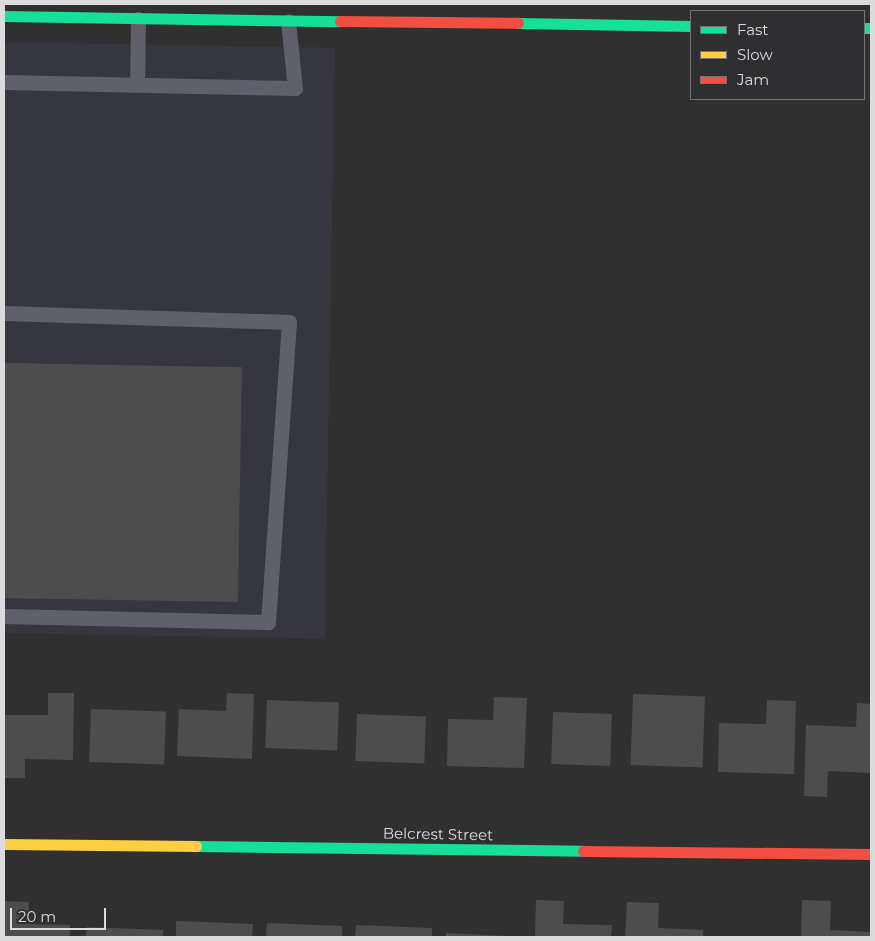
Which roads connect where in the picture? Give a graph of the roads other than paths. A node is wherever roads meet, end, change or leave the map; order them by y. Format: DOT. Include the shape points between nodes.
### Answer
graph roads {
  1 [pos="4,16"];
  2 [pos="288,16"];
  3 [pos="138,19"];
  4 [pos="690,26"];
  5 [pos="4,82"];
  6 [pos="137,84"];
  7 [pos="4,313"];
  8 [pos="4,616"];
  9 [pos="4,844"];
  10 [pos="871,854"];
  1 -- 3 [label="street"];
  2 -- 3 [label="street"];
  2 -- 4 [label="street"];
  2 -- 6 [label="lane" via="295,88"];
  3 -- 6 [label="lane"];
  5 -- 6 [label="lane"];
  7 -- 8 [label="lane" via="289,322 268,622"];
  9 -- 10 [label="street, Belcrest Street"];
}
